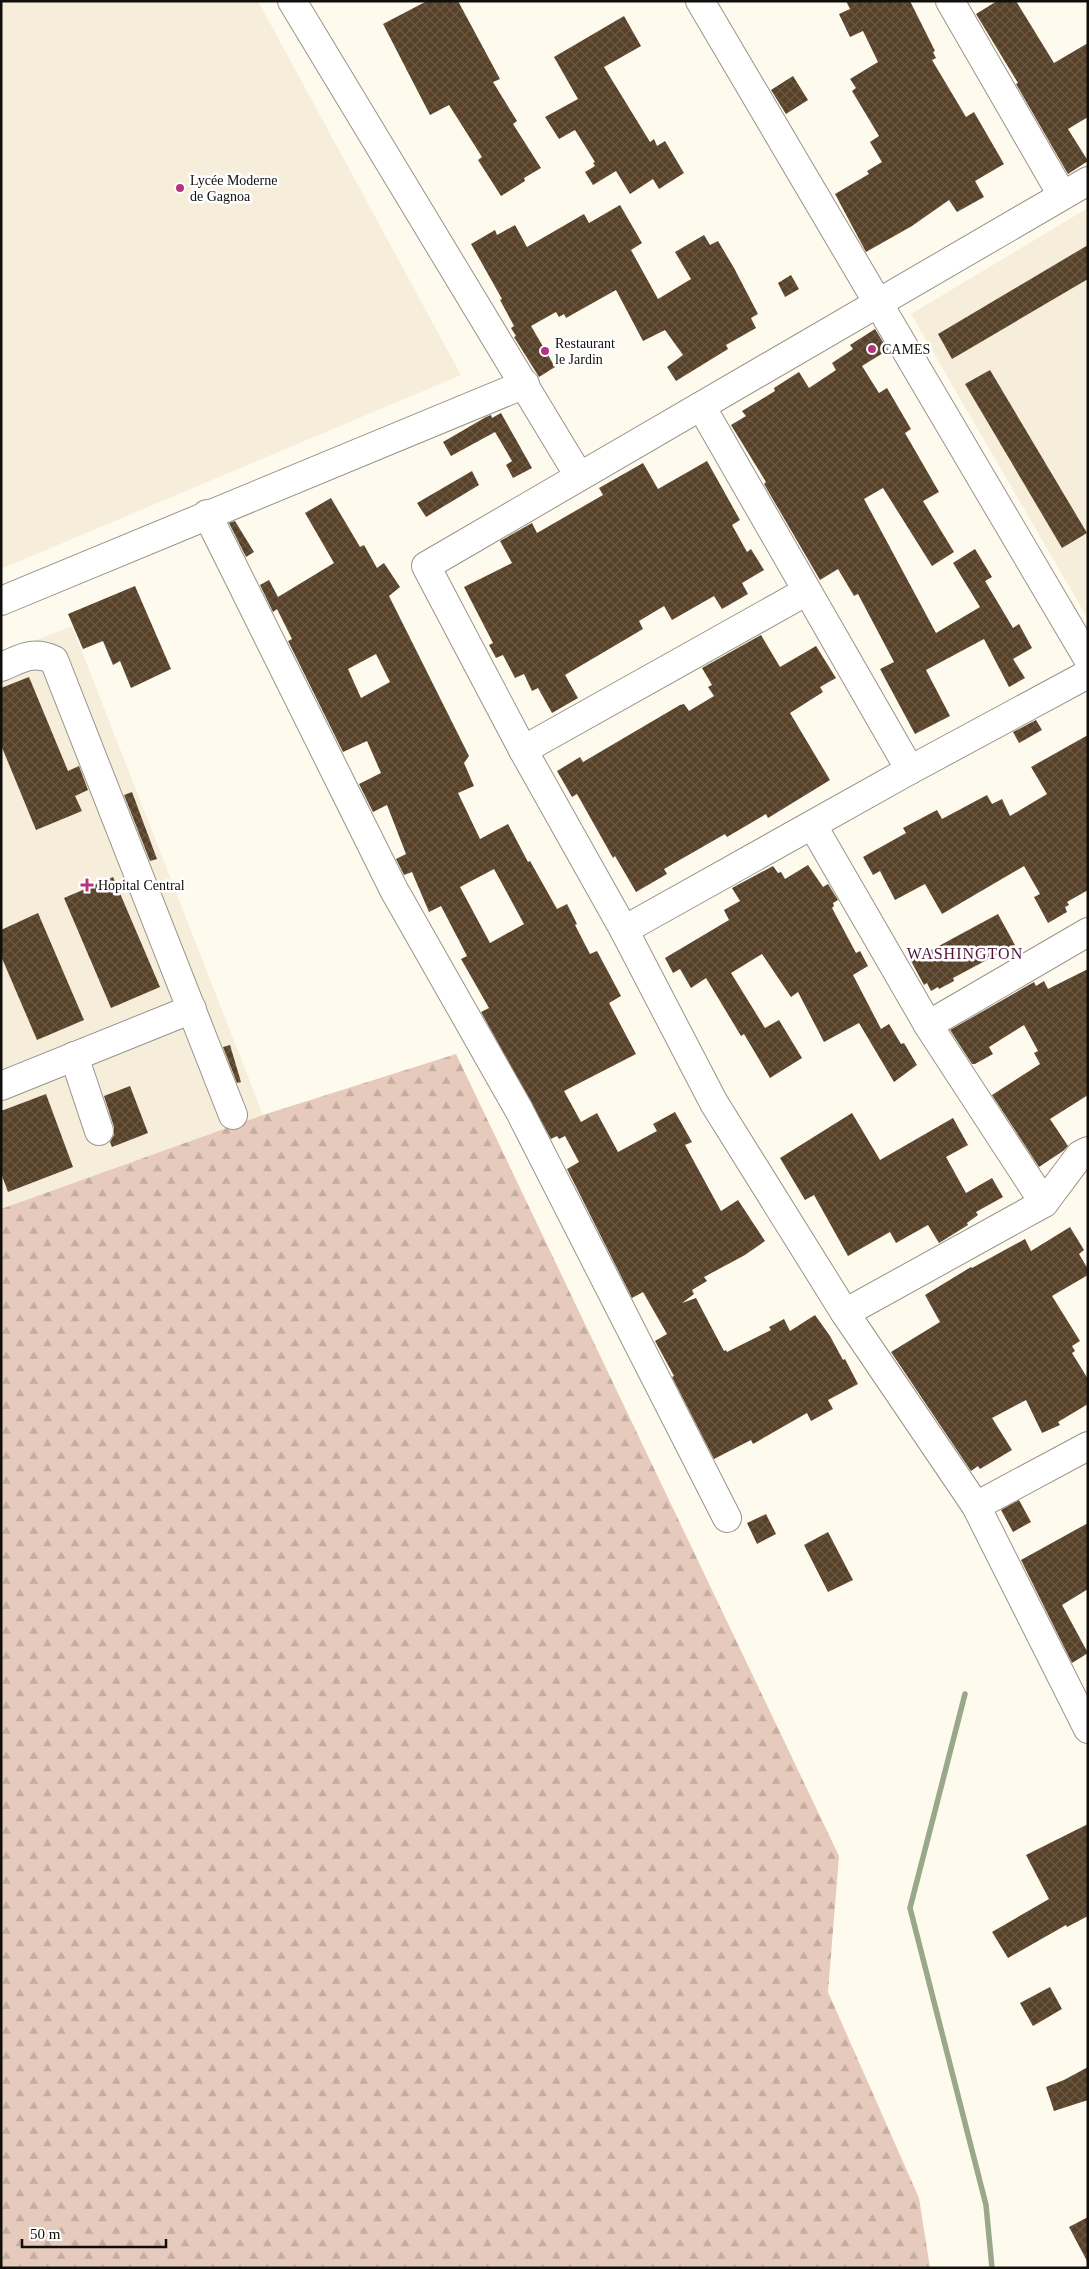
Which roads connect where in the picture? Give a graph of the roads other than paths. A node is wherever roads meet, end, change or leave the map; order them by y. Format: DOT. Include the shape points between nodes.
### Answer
graph roads {
  1 [pos="292,1"];
  2 [pos="700,1"];
  3 [pos="957,4"];
  4 [pos="1088,181"];
  5 [pos="1062,196"];
  6 [pos="879,303"];
  7 [pos="525,384"];
  8 [pos="701,406"];
  9 [pos="579,476"];
  10 [pos="207,514"];
  11 [pos="807,591"];
  12 [pos="1,601"];
  13 [pos="1088,659"];
  14 [pos="1,667"];
  15 [pos="1088,674"];
  16 [pos="524,750"];
  17 [pos="910,770"];
  18 [pos="813,826"];
  19 [pos="624,930"];
  20 [pos="1088,932"];
  21 [pos="192,1009"];
  22 [pos="928,1025"];
  23 [pos="74,1056"];
  24 [pos="1,1086"];
  25 [pos="233,1115"];
  26 [pos="99,1132"];
  27 [pos="1088,1151"];
  28 [pos="1044,1203"];
  29 [pos="845,1313"];
  30 [pos="1088,1446"];
  31 [pos="976,1506"];
  32 [pos="728,1518"];
  33 [pos="1088,1729"];
  1 -- 7 [label="street"];
  2 -- 6 [label="street"];
  3 -- 5 [label="street"];
  4 -- 5 [label="street"];
  5 -- 6 [label="street"];
  6 -- 8 [label="street"];
  6 -- 13 [label="street"];
  7 -- 9 [label="street"];
  7 -- 10 [label="street"];
  8 -- 9 [label="street"];
  8 -- 11 [label="street"];
  9 -- 16 [label="street" via="426,566"];
  10 -- 12 [label="street"];
  10 -- 32 [label="street" via="394,890 519,1110"];
  11 -- 16 [label="street"];
  11 -- 17 [label="street"];
  14 -- 21 [label="street" via="31,655 54,660"];
  15 -- 17 [label="street"];
  16 -- 19 [label="street"];
  17 -- 18 [label="street"];
  18 -- 19 [label="street"];
  18 -- 22 [label="street"];
  19 -- 29 [label="street" via="714,1103"];
  20 -- 22 [label="street"];
  21 -- 23 [label="street"];
  21 -- 25 [label="street"];
  22 -- 28 [label="street"];
  23 -- 24 [label="street"];
  23 -- 26 [label="street"];
  27 -- 28 [label="street" via="1080,1155"];
  28 -- 29 [label="street"];
  29 -- 31 [label="street"];
  30 -- 31 [label="street"];
  31 -- 33 [label="street"];
}
